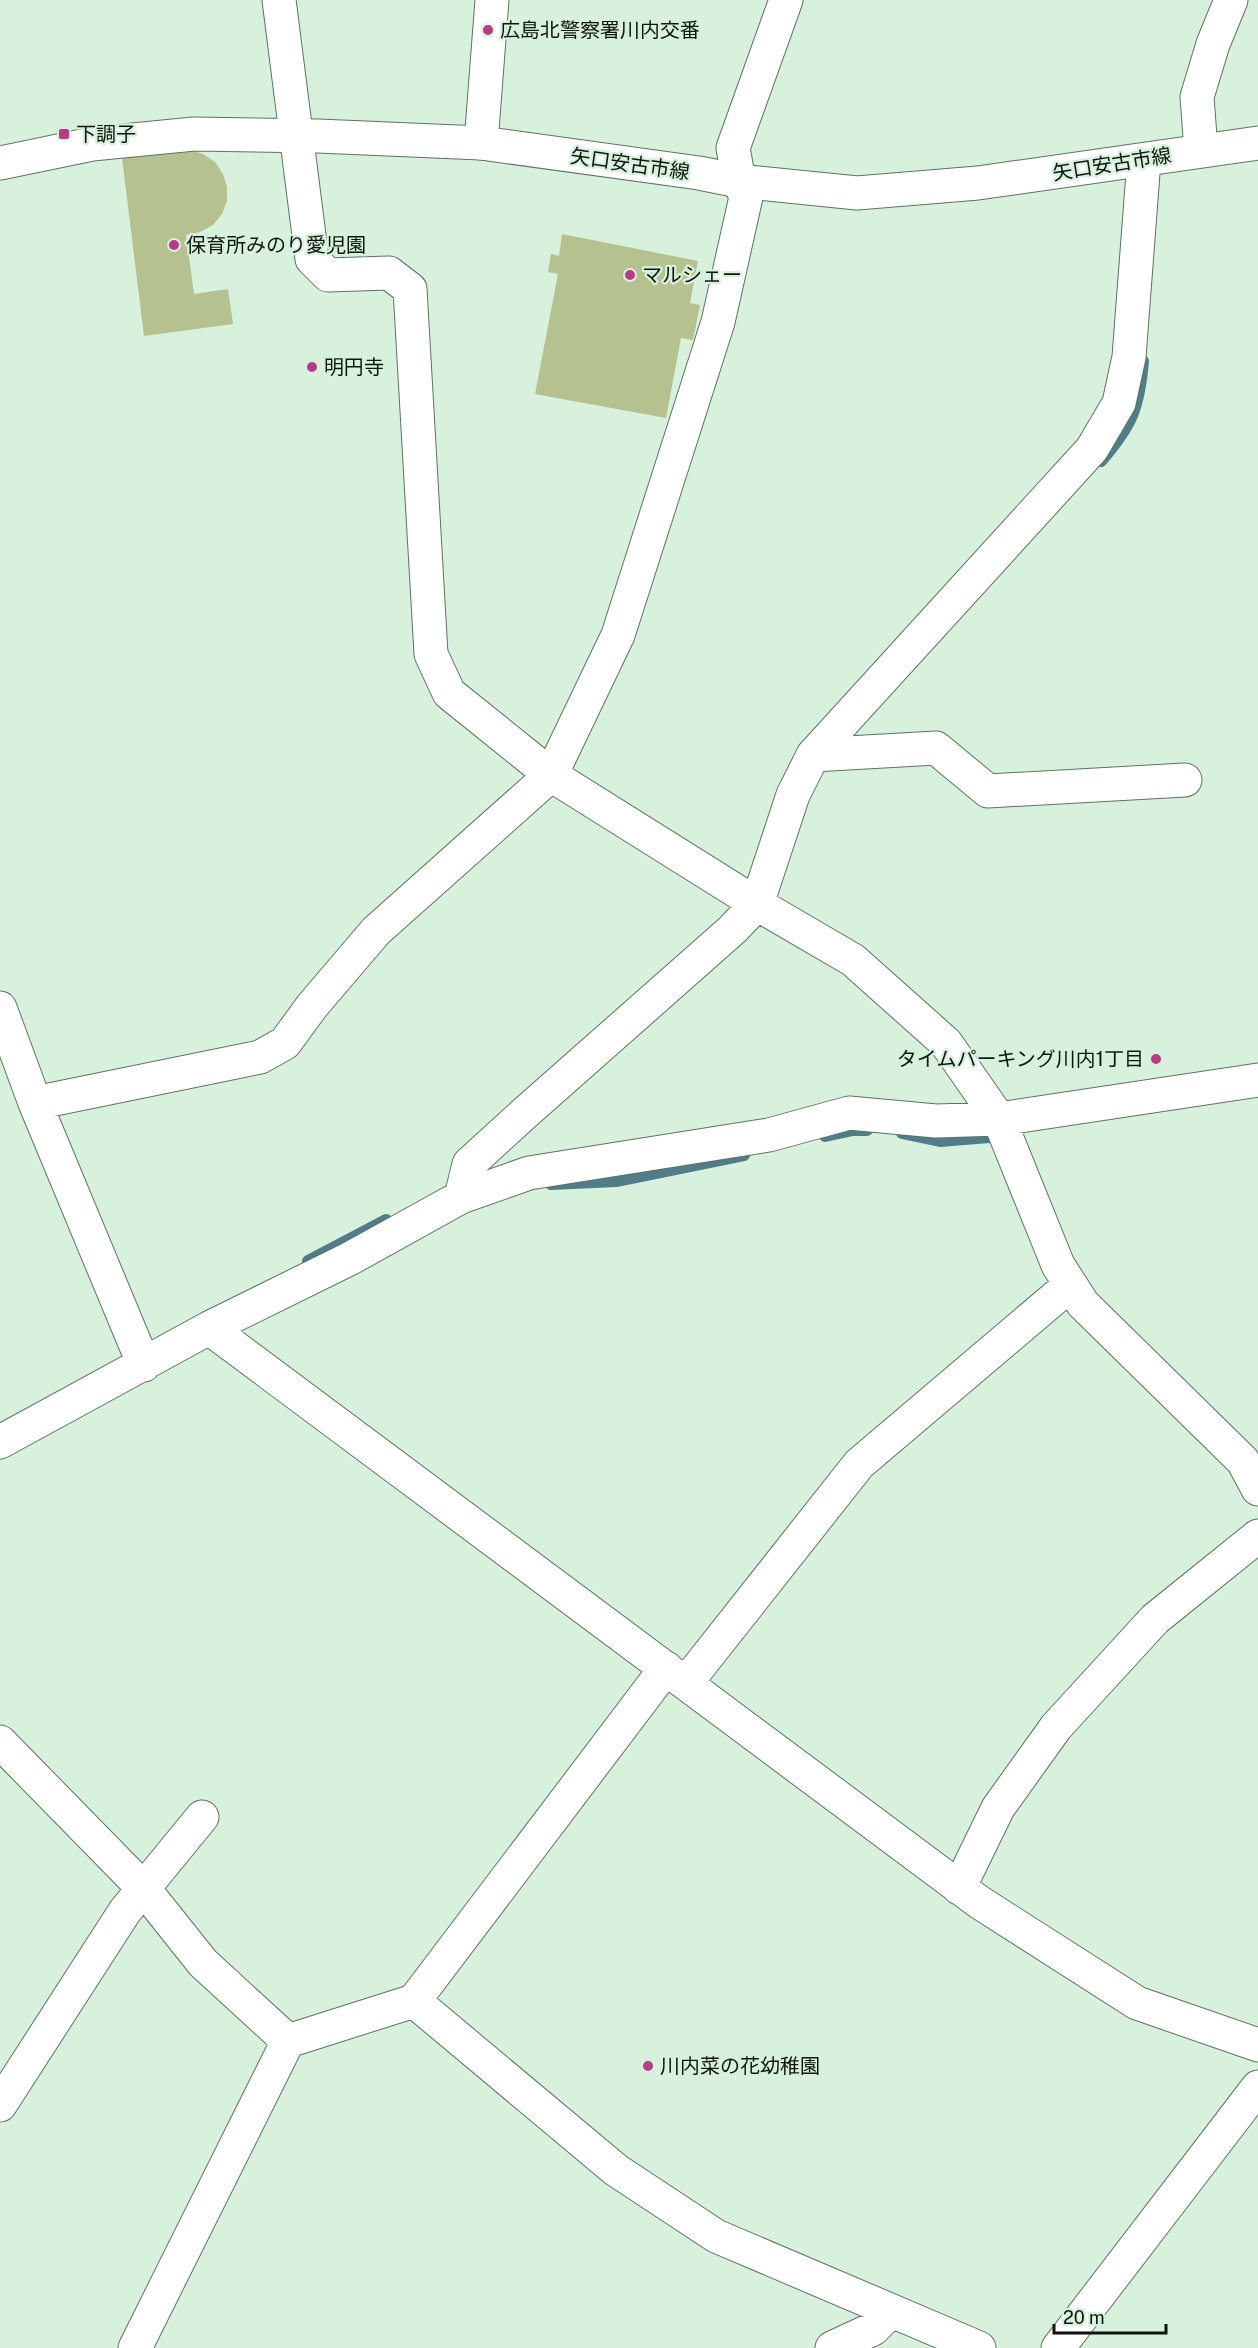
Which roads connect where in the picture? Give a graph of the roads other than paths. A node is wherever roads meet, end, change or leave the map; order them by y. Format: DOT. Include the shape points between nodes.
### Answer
graph roads {
  1 [pos="279,0"];
  2 [pos="492,0"];
  3 [pos="786,0"];
  4 [pos="1231,0"];
  5 [pos="298,136"];
  6 [pos="481,143"];
  7 [pos="1258,143"];
  8 [pos="1201,150"];
  9 [pos="1144,160"];
  10 [pos="0,163"];
  11 [pos="740,181"];
  12 [pos="813,754"];
  13 [pos="551,775"];
  14 [pos="1185,780"];
  15 [pos="757,904"];
  16 [pos="0,1008"];
  17 [pos="1258,1080"];
  18 [pos="35,1102"];
  19 [pos="999,1119"];
  20 [pos="461,1197"];
  21 [pos="1070,1285"];
  22 [pos="209,1328"];
  23 [pos="144,1365"];
  24 [pos="0,1442"];
  25 [pos="1258,1489"];
  26 [pos="1258,1536"];
  27 [pos="676,1675"];
  28 [pos="0,1743"];
  29 [pos="202,1817"];
  30 [pos="960,1887"];
  31 [pos="144,1889"];
  32 [pos="414,2001"];
  33 [pos="288,2042"];
  34 [pos="1258,2045"];
  35 [pos="1258,2087"];
  36 [pos="0,2105"];
  37 [pos="891,2311"];
  38 [pos="135,2348"];
  39 [pos="832,2348"];
  40 [pos="979,2348"];
  41 [pos="1058,2348"];
  1 -- 5 [label="street"];
  2 -- 6 [label="street"];
  3 -- 11 [label="street" via="733,148"];
  4 -- 8 [label="street" via="1197,97"];
  5 -- 6 [label="street, 矢口安古市線"];
  5 -- 10 [label="street, 矢口安古市線" via="194,134 92,144"];
  5 -- 13 [label="street" via="312,259 328,275 388,273 410,289 431,654 449,693"];
  6 -- 11 [label="street, 矢口安古市線"];
  7 -- 8 [label="street, 矢口安古市線"];
  8 -- 9 [label="street, 矢口安古市線"];
  9 -- 11 [label="street, 矢口安古市線" via="978,183 857,193"];
  9 -- 12 [label="street" via="1129,357 1119,403 1092,449"];
  11 -- 13 [label="street" via="746,197 718,322 618,635"];
  12 -- 14 [label="street" via="936,748 988,791"];
  12 -- 15 [label="street" via="793,795"];
  13 -- 15 [label="street"];
  13 -- 18 [label="street" via="376,931 285,1042 260,1057"];
  15 -- 19 [label="street" via="853,960 946,1042"];
  15 -- 20 [label="street" via="469,1164"];
  16 -- 18 [label="street"];
  17 -- 19 [label="street"];
  18 -- 23 [label="street"];
  19 -- 20 [label="street" via="936,1121 849,1113 769,1135 529,1173"];
  19 -- 21 [label="street" via="1058,1265"];
  20 -- 22 [label="street" via="351,1258"];
  21 -- 25 [label="street" via="1083,1304 1243,1461"];
  21 -- 27 [label="street" via="859,1464"];
  22 -- 23 [label="street"];
  22 -- 27 [label="street"];
  23 -- 24 [label="street"];
  26 -- 30 [label="street" via="1155,1619 1056,1727 998,1808"];
  27 -- 30 [label="street"];
  27 -- 32 [label="street"];
  28 -- 31 [label="street"];
  29 -- 31 [label="street"];
  30 -- 34 [label="street" via="1137,2003"];
  31 -- 33 [label="street" via="203,1963"];
  31 -- 36 [label="street" via="125,1911"];
  32 -- 33 [label="street"];
  32 -- 37 [label="street" via="616,2170 716,2236"];
  33 -- 38 [label="street"];
  35 -- 41 [label="street"];
  37 -- 39 [label="street" via="873,2329"];
  37 -- 40 [label="street"];
}
